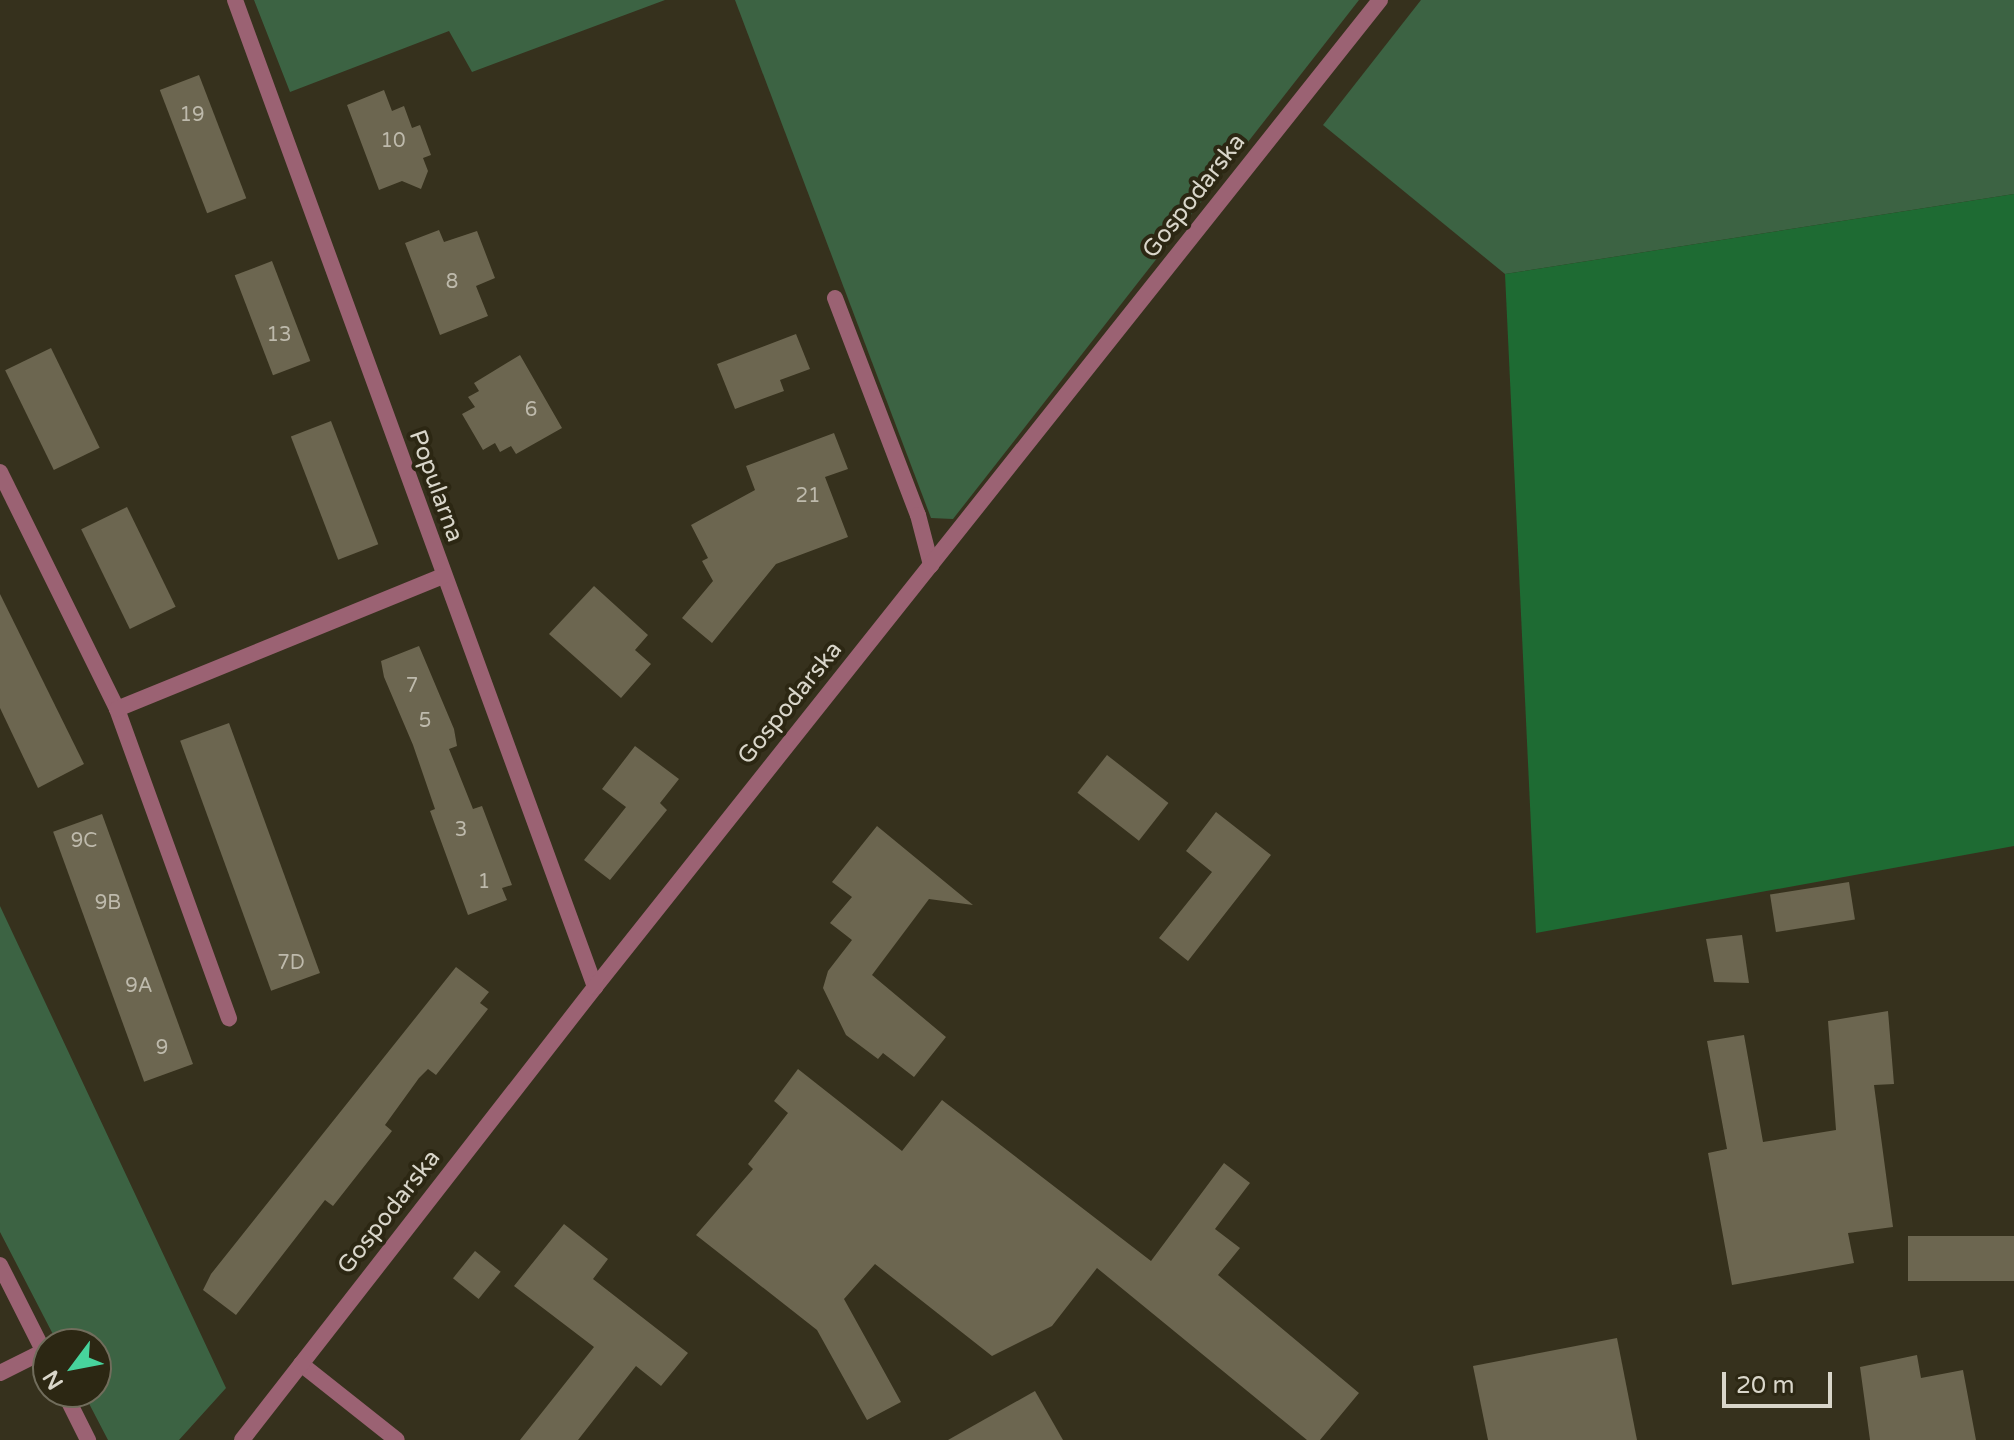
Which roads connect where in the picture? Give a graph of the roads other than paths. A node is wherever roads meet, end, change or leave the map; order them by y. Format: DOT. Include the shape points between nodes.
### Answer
graph roads {
  1 [pos="235,0"];
  2 [pos="1380,0"];
  3 [pos="835,298"];
  4 [pos="0,472"];
  5 [pos="931,565"];
  6 [pos="443,576"];
  7 [pos="117,709"];
  8 [pos="595,987"];
  9 [pos="229,1018"];
  10 [pos="0,1265"];
  11 [pos="32,1328"];
  12 [pos="32,1360"];
  13 [pos="301,1364"];
  14 [pos="0,1373"];
  15 [pos="72,1408"];
  16 [pos="88,1440"];
  17 [pos="242,1440"];
  18 [pos="397,1440"];
  1 -- 6 [label="street, Popularna"];
  2 -- 5 [label="street, Gospodarska"];
  3 -- 5 [label="street" via="918,515"];
  4 -- 7 [label="street"];
  5 -- 8 [label="street, Gospodarska"];
  6 -- 7 [label="street"];
  6 -- 8 [label="street, Popularna"];
  7 -- 9 [label="street"];
  8 -- 13 [label="street, Gospodarska"];
  10 -- 11 [label="street"];
  12 -- 14 [label="street"];
  13 -- 17 [label="street, Gospodarska"];
  13 -- 18 [label="street"];
  15 -- 16 [label="street"];
}
